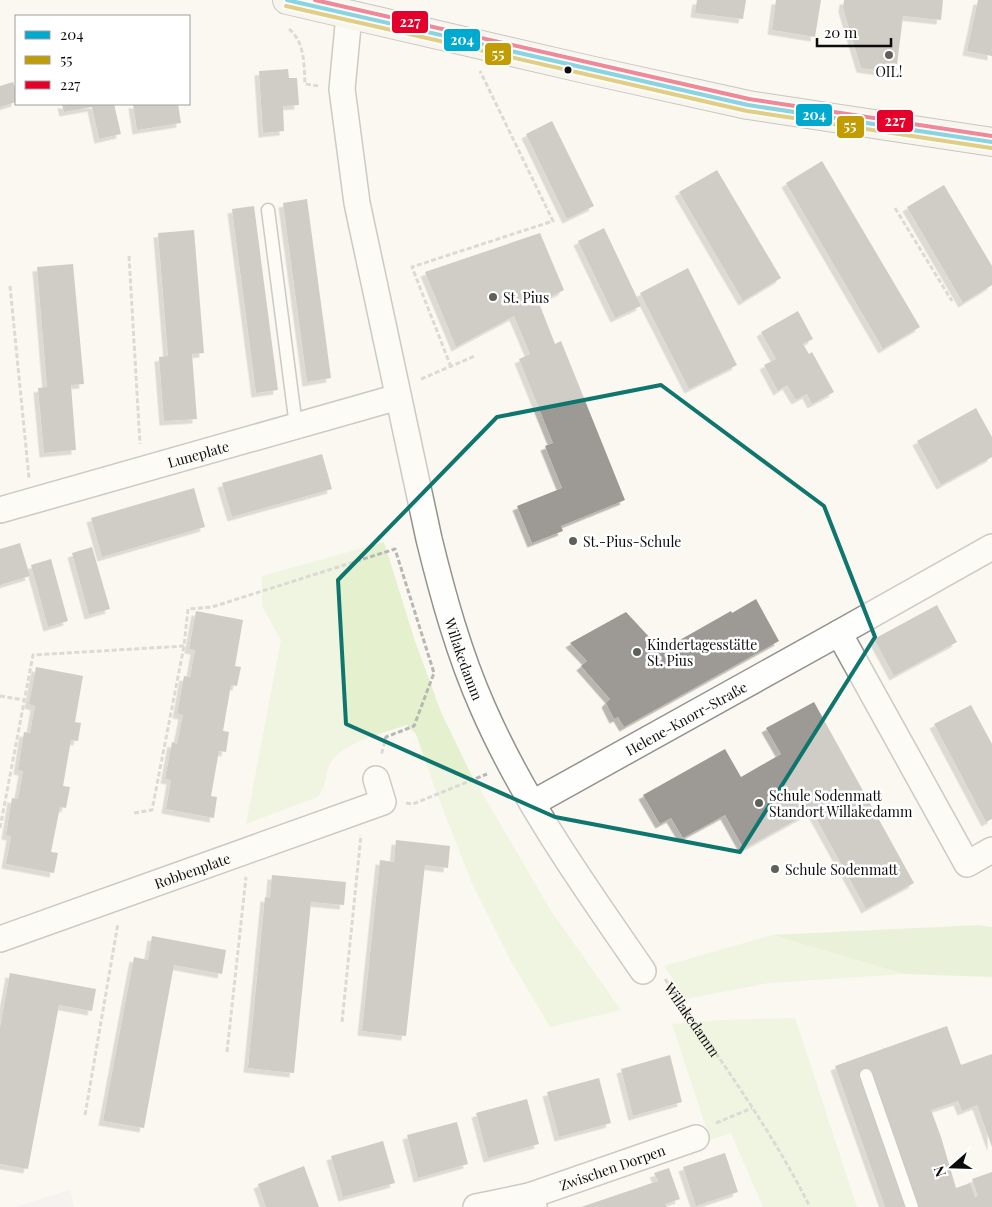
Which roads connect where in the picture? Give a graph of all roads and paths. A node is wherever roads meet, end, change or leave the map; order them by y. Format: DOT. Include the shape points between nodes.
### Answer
graph roads {
  1 [pos="287,0"];
  2 [pos="349,15"];
  3 [pos="287,27"];
  4 [pos="466,42"];
  5 [pos="342,89"];
  6 [pos="992,142"];
  7 [pos="895,208"];
  8 [pos="268,210"];
  9 [pos="129,256"];
  10 [pos="10,286"];
  11 [pos="952,301"];
  12 [pos="475,356"];
  13 [pos="451,367"];
  14 [pos="398,397"];
  15 [pos="296,426"];
  16 [pos="142,469"];
  17 [pos="31,501"];
  18 [pos="0,510"];
  19 [pos="992,547"];
  20 [pos="839,633"];
  21 [pos="184,646"];
  22 [pos="0,696"];
  23 [pos="24,700"];
  24 [pos="511,765"];
  25 [pos="376,779"];
  26 [pos="383,802"];
  27 [pos="533,803"];
  28 [pos="134,813"];
  29 [pos="355,813"];
  30 [pos="0,828"];
  31 [pos="992,850"];
  32 [pos="248,852"];
  33 [pos="122,895"];
  34 [pos="0,939"];
  35 [pos="643,970"];
  36 [pos="342,1022"];
  37 [pos="228,1052"];
  38 [pos="866,1075"];
  39 [pos="752,1108"];
  40 [pos="85,1115"];
  41 [pos="696,1138"];
  42 [pos="531,1202"];
  43 [pos="476,1207"];
  44 [pos="810,1207"];
  45 [pos="912,1207"];
  1 -- 2 [label="main road"];
  2 -- 4 [label="main road"];
  2 -- 5 [label="street, Willakedamm"];
  3 -- 5 [label="path" via="296,35 304,56 305,84"];
  4 -- 6 [label="main road" via="748,104"];
  4 -- 13 [label="path" via="553,221 412,268"];
  5 -- 14 [label="street, Willakedamm" via="356,203"];
  7 -- 11 [label="path"];
  8 -- 15 [label="lane"];
  9 -- 16 [label="path"];
  10 -- 17 [label="path"];
  12 -- 13 [label="path"];
  13 -- 14 [label="path" via="415,381"];
  14 -- 15 [label="street, Luneplate"];
  14 -- 24 [label="street, Willakedamm" via="434,563 462,656"];
  15 -- 16 [label="street, Luneplate"];
  16 -- 17 [label="street, Luneplate"];
  17 -- 18 [label="street, Luneplate"];
  19 -- 20 [label="street, Helene-Knorr-Straße"];
  20 -- 27 [label="street, Helene-Knorr-Straße"];
  20 -- 31 [label="street" via="967,864"];
  21 -- 23 [label="path" via="32,655"];
  21 -- 25 [label="path" via="188,609 212,607 395,549 434,673 414,726 386,737"];
  21 -- 28 [label="path" via="152,810"];
  22 -- 23 [label="path"];
  23 -- 30 [label="path"];
  24 -- 26 [label="path" via="413,804"];
  24 -- 27 [label="street, Willakedamm"];
  25 -- 26 [label="street"];
  26 -- 29 [label="street, Robbenplate"];
  27 -- 35 [label="street, Willakedamm"];
  29 -- 32 [label="street, Robbenplate"];
  29 -- 36 [label="path" via="361,834"];
  32 -- 33 [label="street, Robbenplate"];
  32 -- 37 [label="path"];
  33 -- 34 [label="street, Robbenplate"];
  33 -- 40 [label="path"];
  35 -- 39 [label="path, Willakedamm" via="660,972 664,976"];
  38 -- 45 [label="lane"];
  39 -- 41 [label="path" via="707,1126"];
  39 -- 44 [label="path, Willakedamm"];
  41 -- 42 [label="street, Zwischen Dorpen"];
  42 -- 43 [label="street, Zwischen Dorpen"];
}
